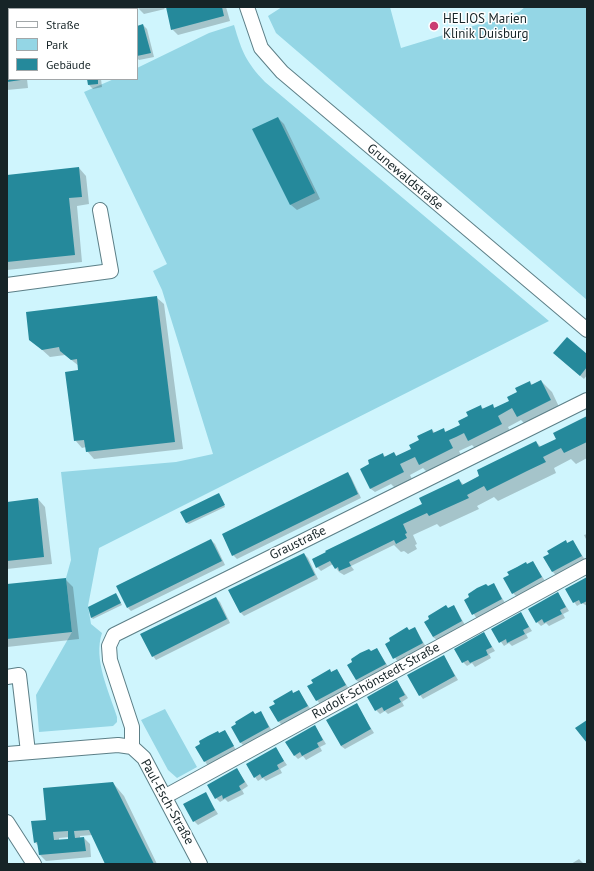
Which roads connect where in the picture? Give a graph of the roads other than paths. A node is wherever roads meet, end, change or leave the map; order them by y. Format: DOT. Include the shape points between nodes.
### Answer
graph roads {
  1 [pos="247,7"];
  2 [pos="100,210"];
  3 [pos="7,285"];
  4 [pos="587,330"];
  5 [pos="587,400"];
  6 [pos="587,566"];
  7 [pos="7,677"];
  8 [pos="132,747"];
  9 [pos="28,752"];
  10 [pos="7,754"];
  11 [pos="166,796"];
  12 [pos="7,822"];
  13 [pos="34,864"];
  14 [pos="200,864"];
  1 -- 4 [label="street, Grunewaldstraße" via="261,48 282,72"];
  2 -- 3 [label="street" via="111,271"];
  5 -- 8 [label="street, Graustraße" via="114,635 109,646 110,660 132,727"];
  6 -- 11 [label="street, Rudolf-Schönstedt-Straße"];
  7 -- 9 [label="street" via="19,675"];
  8 -- 9 [label="street, Paul-Esch-Straße"];
  8 -- 11 [label="street, Paul-Esch-Straße" via="144,758"];
  9 -- 10 [label="street, Paul-Esch-Straße"];
  11 -- 14 [label="street, Paul-Esch-Straße"];
  12 -- 13 [label="street"];
}
